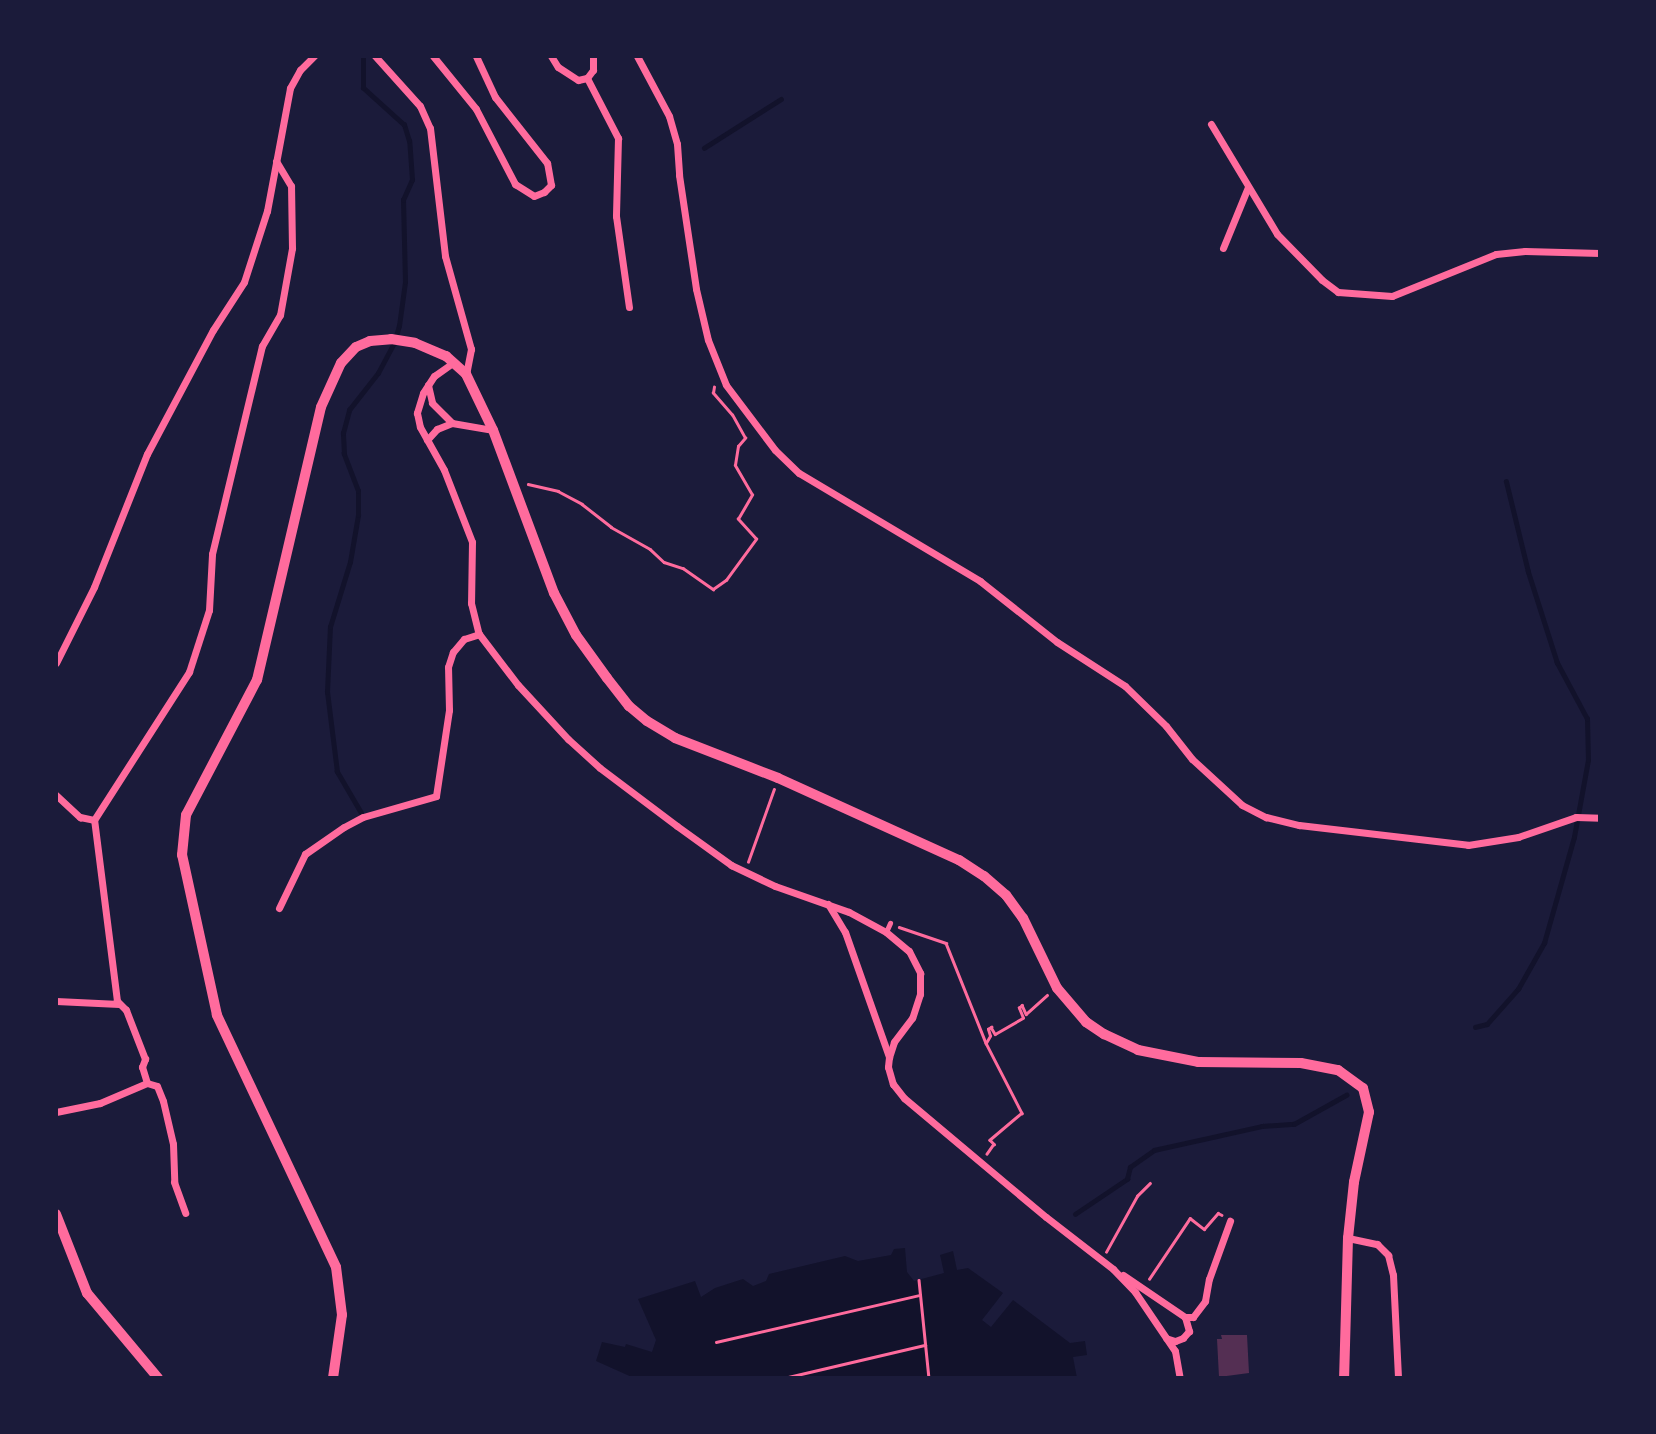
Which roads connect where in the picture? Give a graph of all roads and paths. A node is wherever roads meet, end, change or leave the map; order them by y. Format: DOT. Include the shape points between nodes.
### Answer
graph roads {
  1 [pos="314,56"];
  2 [pos="374,56"];
  3 [pos="433,56"];
  4 [pos="476,56"];
  5 [pos="551,56"];
  6 [pos="593,56"];
  7 [pos="637,56"];
  8 [pos="382,60"];
  9 [pos="587,78"];
  10 [pos="1211,124"];
  11 [pos="276,160"];
  12 [pos="1248,187"];
  13 [pos="1223,248"];
  14 [pos="1600,253"];
  15 [pos="629,307"];
  16 [pos="454,362"];
  17 [pos="719,368"];
  18 [pos="466,374"];
  19 [pos="428,384"];
  20 [pos="452,423"];
  21 [pos="493,430"];
  22 [pos="427,439"];
  23 [pos="515,488"];
  24 [pos="480,634"];
  25 [pos="56,663"];
  26 [pos="778,778"];
  27 [pos="56,795"];
  28 [pos="1600,818"];
  29 [pos="94,820"];
  30 [pos="733,863"];
  31 [pos="828,903"];
  32 [pos="279,908"];
  33 [pos="890,923"];
  34 [pos="886,932"];
  35 [pos="1057,988"];
  36 [pos="56,1001"];
  37 [pos="119,1003"];
  38 [pos="986,1043"];
  39 [pos="889,1057"];
  40 [pos="147,1083"];
  41 [pos="56,1112"];
  42 [pos="985,1157"];
  43 [pos="1150,1183"];
  44 [pos="185,1213"];
  45 [pos="56,1214"];
  46 [pos="1230,1221"];
  47 [pos="1348,1238"];
  48 [pos="1101,1261"];
  49 [pos="1113,1269"];
  50 [pos="919,1280"];
  51 [pos="1144,1288"];
  52 [pos="920,1295"];
  53 [pos="1185,1317"];
  54 [pos="1164,1337"];
  55 [pos="716,1342"];
  56 [pos="925,1345"];
  57 [pos="158,1378"];
  58 [pos="332,1378"];
  59 [pos="784,1378"];
  60 [pos="929,1378"];
  61 [pos="1180,1378"];
  62 [pos="1344,1378"];
  63 [pos="1398,1378"];
  1 -- 11 [label="street" via="290,88"];
  2 -- 8 [label="street"];
  3 -- 4 [label="street" via="476,109 514,184 534,196 544,192 551,185 547,163 495,97"];
  5 -- 9 [label="street" via="567,76"];
  6 -- 9 [label="street" via="593,70"];
  7 -- 17 [label="street" via="669,116 677,144 696,289"];
  8 -- 18 [label="street" via="420,106 430,128 445,256 471,349"];
  9 -- 15 [label="street" via="618,138 616,216"];
  10 -- 12 [label="street"];
  11 -- 25 [label="street" via="267,211 244,282 147,454 113,545"];
  11 -- 29 [label="street" via="290,186 292,248 280,315 262,346 212,554 209,610 189,672"];
  12 -- 13 [label="street"];
  12 -- 14 [label="street" via="1278,233 1338,292 1401,294 1496,254"];
  16 -- 18 [label="main road"];
  16 -- 19 [label="street"];
  16 -- 58 [label="main road" via="401,341 370,341 356,347 341,363 321,407 257,680 186,815 182,855 217,1015 336,1267 342,1315"];
  17 -- 23 [label="path" via="713,393 745,438 738,446 735,465 752,495 738,519 756,539 726,580 713,589 558,491 523,481"];
  17 -- 28 [label="street" via="726,385 775,450 799,473 980,581 1057,642 1125,687 1242,805 1299,825 1468,845 1518,837 1576,817"];
  18 -- 21 [label="main road"];
  19 -- 20 [label="street" via="432,403"];
  19 -- 22 [label="street" via="417,414"];
  20 -- 21 [label="street"];
  20 -- 22 [label="street"];
  21 -- 23 [label="main road"];
  22 -- 24 [label="street" via="472,542 471,603"];
  23 -- 26 [label="main road" via="565,614 629,706 675,738"];
  24 -- 30 [label="street" via="518,685 600,768"];
  24 -- 32 [label="street" via="464,639 448,667 449,710 436,796 363,817 305,854"];
  26 -- 30 [label="path" via="746,867"];
  26 -- 35 [label="main road" via="959,860 984,876 1023,918"];
  27 -- 29 [label="street" via="80,817"];
  29 -- 37 [label="street"];
  30 -- 31 [label="street" via="775,886"];
  31 -- 34 [label="street"];
  31 -- 39 [label="street" via="845,932"];
  33 -- 34 [label="street"];
  33 -- 38 [label="path" via="946,943"];
  34 -- 39 [label="street" via="909,951 920,973 920,994 912,1018"];
  35 -- 38 [label="path" via="1026,1014 1022,1005 1023,1018 995,1034 988,1029"];
  35 -- 47 [label="main road" via="1086,1022 1138,1050 1198,1062 1301,1063 1338,1070 1363,1088 1369,1112"];
  36 -- 37 [label="street"];
  37 -- 40 [label="street" via="127,1010 145,1059 142,1067"];
  38 -- 42 [label="path" via="1022,1113 990,1140 994,1144"];
  39 -- 48 [label="street" via="890,1076 904,1098"];
  40 -- 41 [label="street" via="100,1103"];
  40 -- 44 [label="street" via="157,1086 163,1101 173,1144 174,1182"];
  43 -- 48 [label="path" via="1137,1196"];
  45 -- 57 [label="main road" via="87,1293"];
  46 -- 51 [label="path" via="1218,1213 1204,1229 1190,1219"];
  46 -- 53 [label="street" via="1205,1301 1193,1317"];
  47 -- 62 [label="main road"];
  47 -- 63 [label="street" via="1377,1244 1388,1255"];
  48 -- 49 [label="street"];
  49 -- 51 [label="street"];
  49 -- 54 [label="street" via="1135,1292"];
  50 -- 52 [label="path"];
  51 -- 53 [label="street"];
  52 -- 55 [label="path"];
  52 -- 56 [label="path"];
  53 -- 54 [label="street" via="1189,1331 1183,1338"];
  54 -- 61 [label="street" via="1175,1352"];
  56 -- 59 [label="path"];
  56 -- 60 [label="path"];
}
